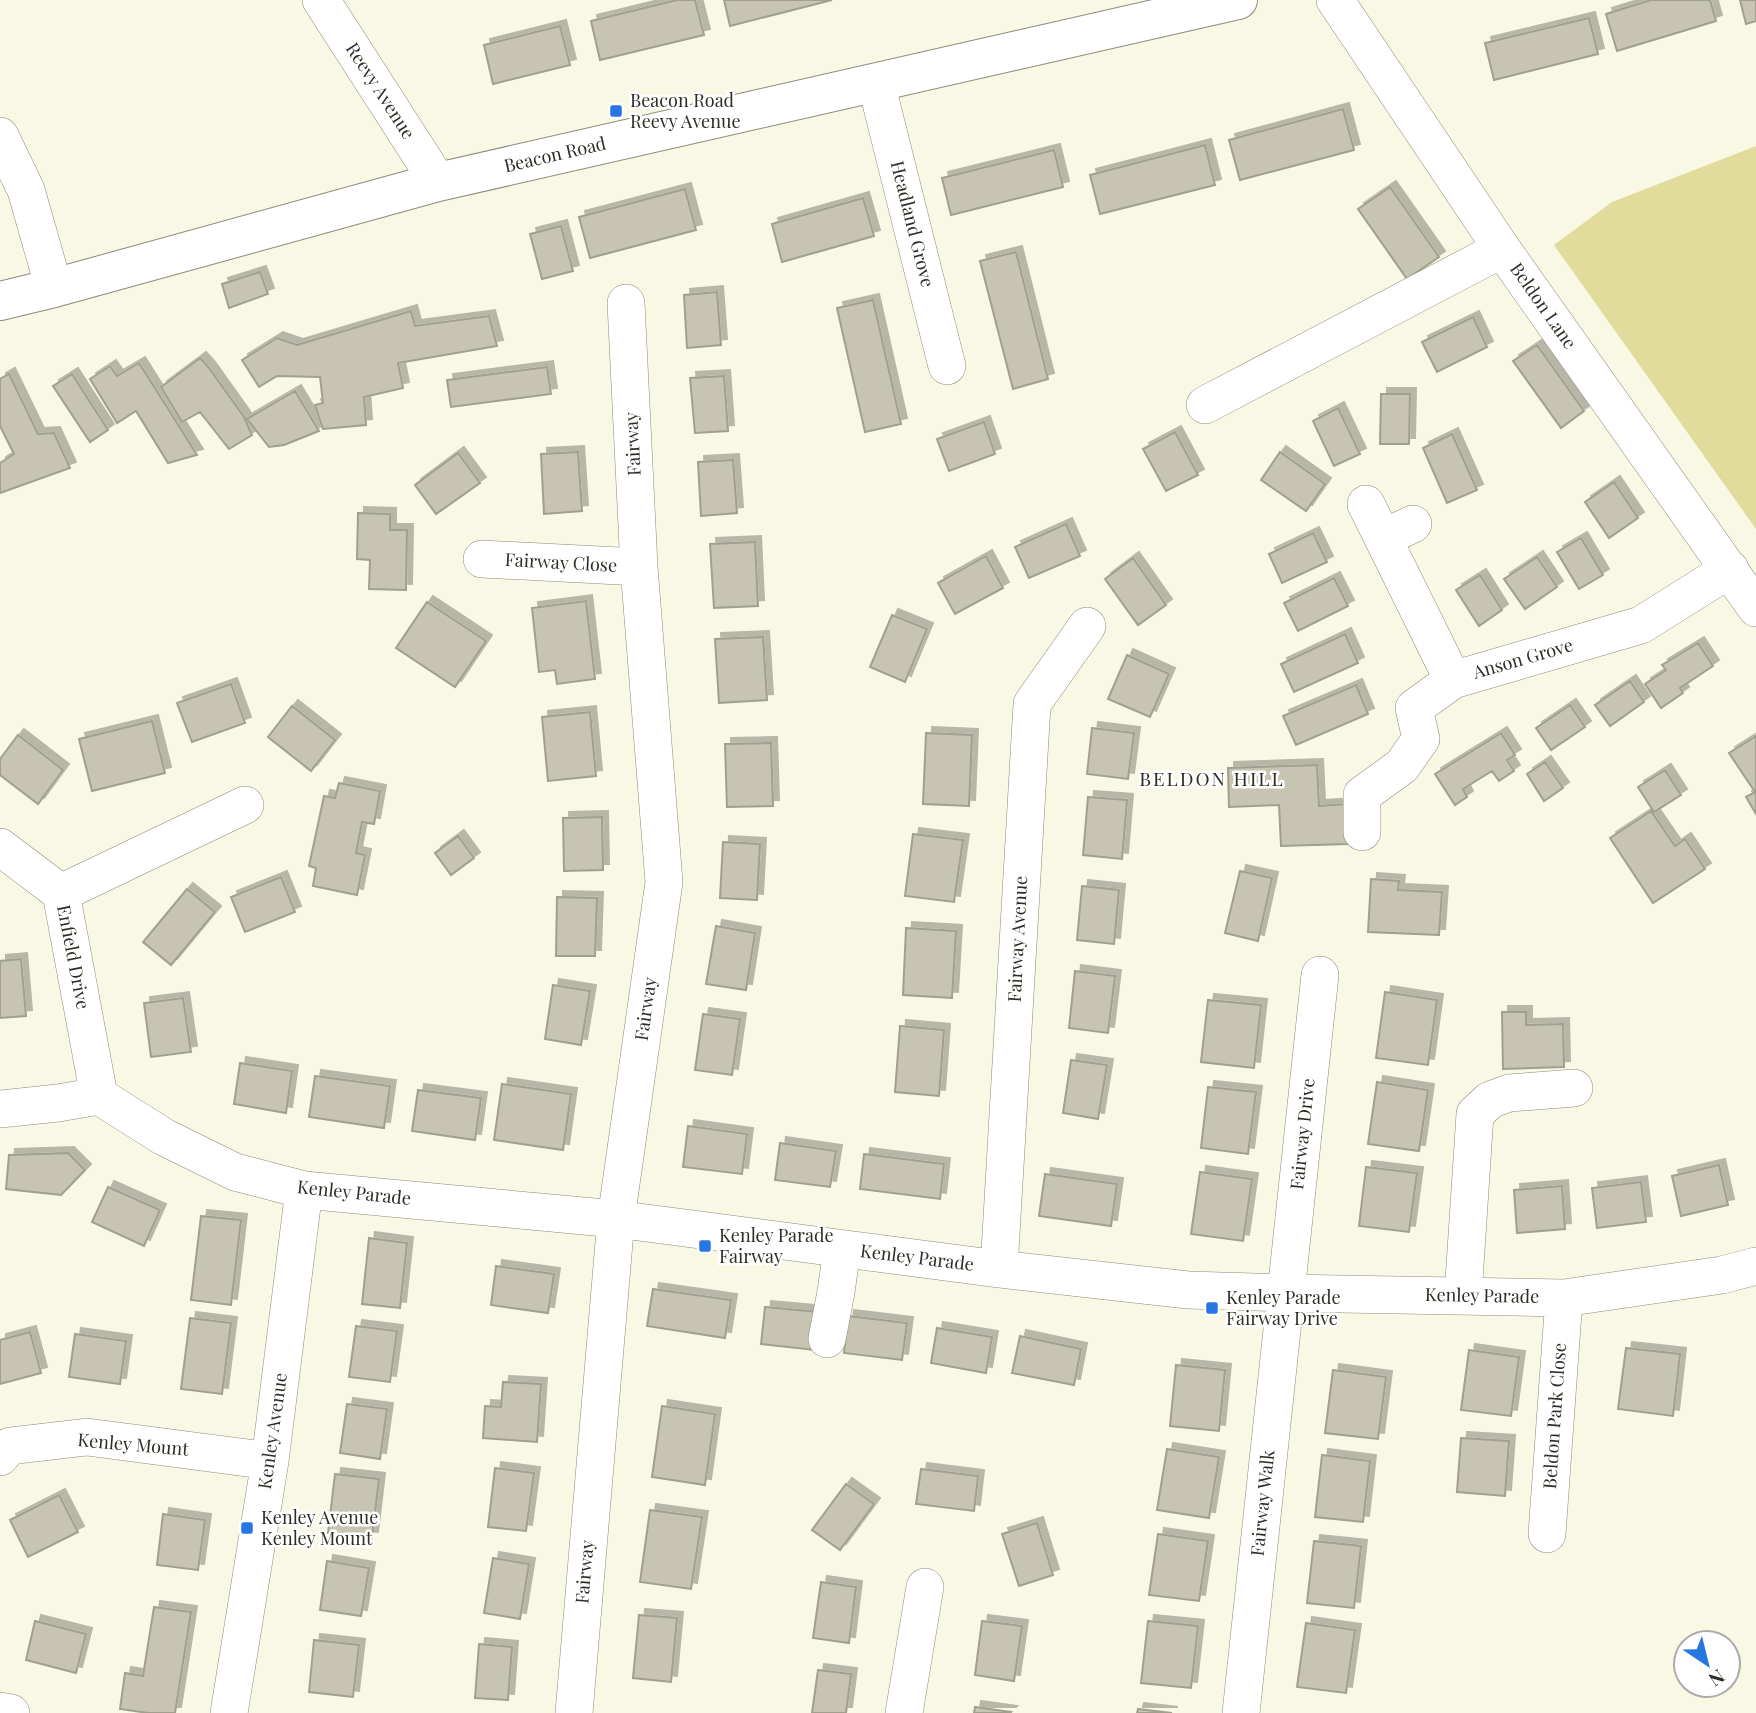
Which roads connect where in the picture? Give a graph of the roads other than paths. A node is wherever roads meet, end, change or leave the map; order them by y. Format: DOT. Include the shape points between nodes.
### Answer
graph roads {
  1 [pos="321,0"];
  2 [pos="1238,0"];
  3 [pos="1335,0"];
  4 [pos="876,83"];
  5 [pos="0,136"];
  6 [pos="438,182"];
  7 [pos="1502,248"];
  8 [pos="54,288"];
  9 [pos="0,301"];
  10 [pos="626,303"];
  11 [pos="947,366"];
  12 [pos="1205,405"];
  13 [pos="1366,504"];
  14 [pos="482,559"];
  15 [pos="639,567"];
  16 [pos="1730,569"];
  17 [pos="1756,608"];
  18 [pos="1087,626"];
  19 [pos="1452,680"];
  20 [pos="245,805"];
  21 [pos="1362,832"];
  22 [pos="0,847"];
  23 [pos="61,893"];
  24 [pos="1320,975"];
  25 [pos="1574,1088"];
  26 [pos="99,1096"];
  27 [pos="0,1109"];
  28 [pos="304,1190"];
  29 [pos="616,1219"];
  30 [pos="842,1248"];
  31 [pos="1756,1266"];
  32 [pos="999,1269"];
  33 [pos="1285,1293"];
  34 [pos="1463,1296"];
  35 [pos="1564,1298"];
  36 [pos="827,1339"];
  37 [pos="0,1457"];
  38 [pos="270,1461"];
  39 [pos="1547,1534"];
  40 [pos="925,1587"];
  41 [pos="0,1711"];
  42 [pos="11,1713"];
  43 [pos="229,1713"];
  44 [pos="574,1713"];
  45 [pos="904,1713"];
  46 [pos="1241,1713"];
  1 -- 6 [label="street, Reevy Avenue"];
  2 -- 4 [label="main road, Beacon Road"];
  3 -- 7 [label="street, Beldon Lane"];
  4 -- 6 [label="main road, Beacon Road"];
  4 -- 11 [label="street, Headland Grove"];
  5 -- 8 [label="street" via="26,190"];
  6 -- 8 [label="main road, Beacon Road"];
  7 -- 12 [label="street"];
  7 -- 16 [label="street, Beldon Lane"];
  8 -- 9 [label="main road, Beacon Road"];
  10 -- 15 [label="street, Fairway"];
  13 -- 19 [label="street, Anson Grove" via="1398,531"];
  14 -- 15 [label="street, Fairway Close"];
  15 -- 29 [label="street, Fairway" via="664,882"];
  16 -- 17 [label="street, Beldon Lane"];
  16 -- 19 [label="street, Anson Grove" via="1641,625"];
  18 -- 32 [label="street, Fairway Avenue" via="1032,704"];
  19 -- 21 [label="street" via="1414,708 1421,739 1402,766 1362,795"];
  20 -- 23 [label="street"];
  22 -- 23 [label="street, Enfield Drive"];
  23 -- 26 [label="street, Enfield Drive"];
  24 -- 33 [label="street, Fairway Drive"];
  25 -- 34 [label="street" via="1509,1093 1490,1100 1475,1114"];
  26 -- 27 [label="street"];
  26 -- 28 [label="street, Kenley Parade" via="164,1137 235,1172"];
  28 -- 29 [label="street, Kenley Parade"];
  28 -- 38 [label="street, Kenley Avenue"];
  29 -- 30 [label="street, Kenley Parade"];
  29 -- 44 [label="street, Fairway"];
  30 -- 32 [label="street, Kenley Parade"];
  30 -- 36 [label="street"];
  31 -- 35 [label="street, Kenley Parade"];
  32 -- 33 [label="street, Kenley Parade" via="1188,1290"];
  33 -- 34 [label="street, Kenley Parade"];
  33 -- 46 [label="street, Fairway Walk"];
  34 -- 35 [label="street, Kenley Parade"];
  35 -- 39 [label="street, Beldon Park Close"];
  37 -- 38 [label="street, Kenley Mount" via="10,1446 87,1437"];
  38 -- 43 [label="street, Kenley Avenue"];
  40 -- 45 [label="street"];
  41 -- 42 [label="street"];
}
